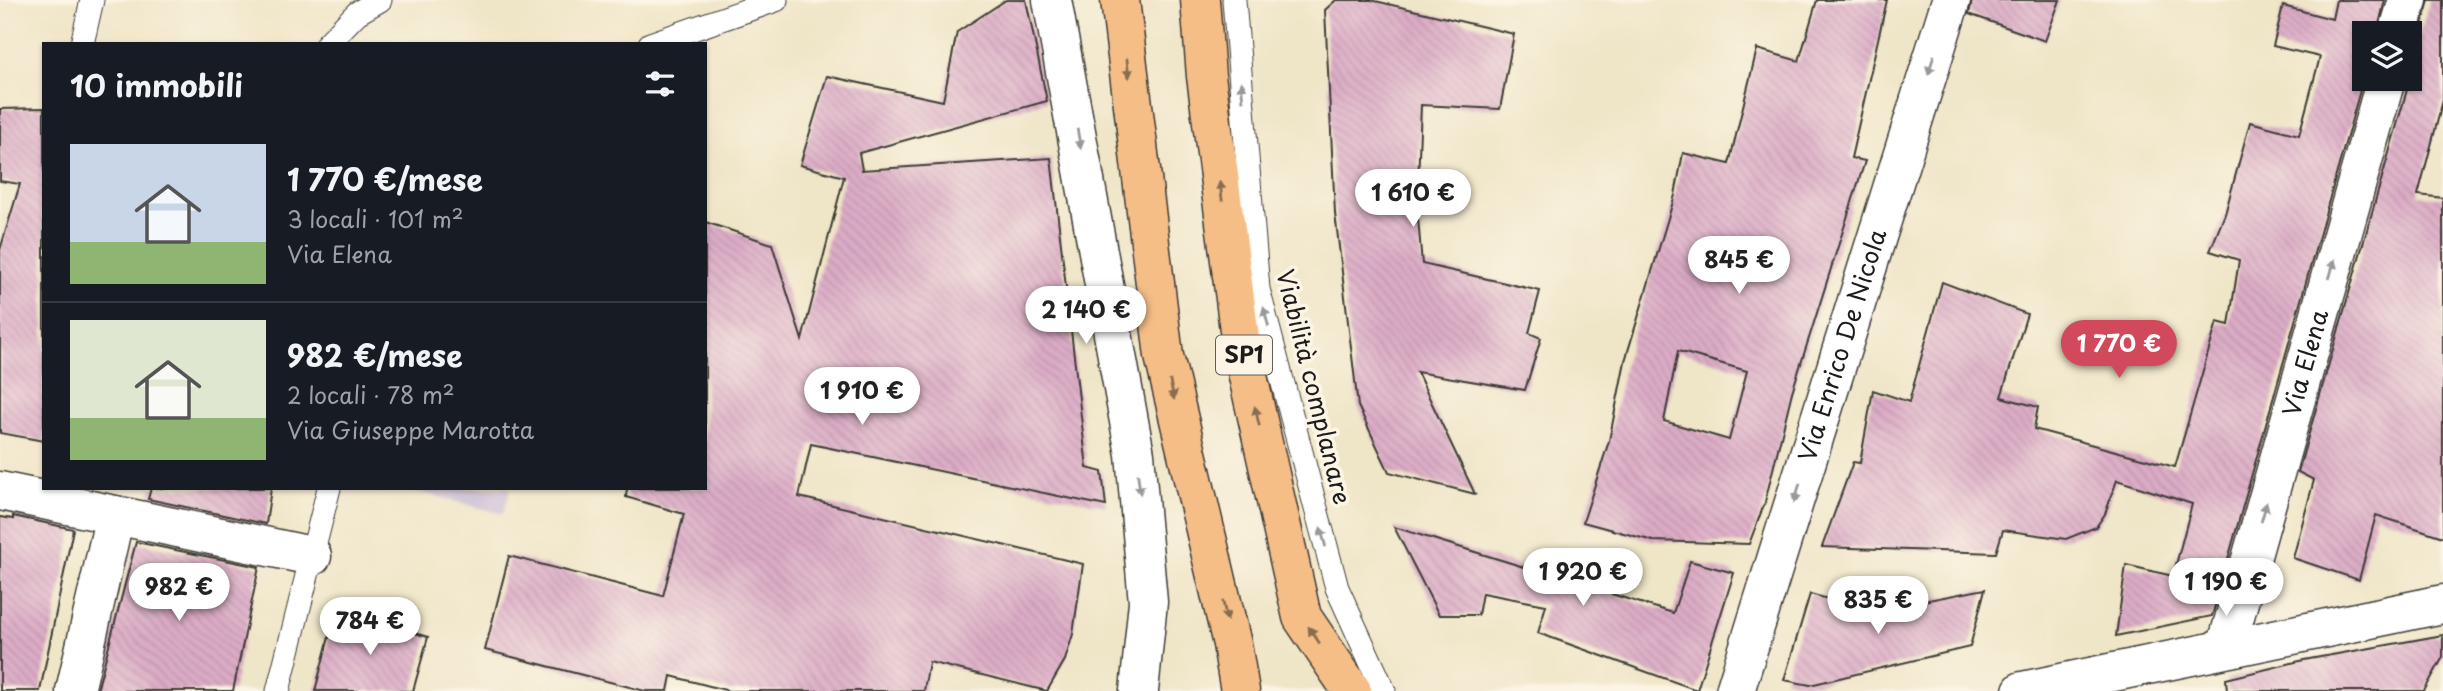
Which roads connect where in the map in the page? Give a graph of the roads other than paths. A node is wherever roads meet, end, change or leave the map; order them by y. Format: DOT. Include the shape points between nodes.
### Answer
graph roads {
  1 [pos="92,0"];
  2 [pos="380,0"];
  3 [pos="776,0"];
  4 [pos="1052,0"];
  5 [pos="1120,0"];
  6 [pos="1200,0"];
  7 [pos="1234,0"];
  8 [pos="1951,0"];
  9 [pos="2408,0"];
  10 [pos="2402,21"];
  11 [pos="82,42"];
  12 [pos="329,42"];
  13 [pos="656,42"];
  14 [pos="2383,91"];
  15 [pos="328,490"];
  16 [pos="0,491"];
  17 [pos="115,515"];
  18 [pos="312,556"];
  19 [pos="2443,604"];
  20 [pos="2226,648"];
  21 [pos="2067,686"];
  22 [pos="75,691"];
  23 [pos="278,691"];
  24 [pos="1139,691"];
  25 [pos="1240,691"];
  26 [pos="1352,691"];
  27 [pos="1384,691"];
  28 [pos="1735,691"];
  29 [pos="2022,691"];
  1 -- 11 [label="lane"];
  2 -- 12 [label="lane" via="357,13"];
  3 -- 13 [label="lane"];
  4 -- 24 [label="street, one-way" via="1135,454 1148,602"];
  5 -- 25 [label="highway, one-way" via="1164,356"];
  26 -- 6 [label="highway, SP1, one-way" via="1302,617 1244,359"];
  27 -- 7 [label="lane, Viabilità complanare, one-way" via="1337,589 1258,289"];
  8 -- 28 [label="street, Via Enrico De Nicola, one-way"];
  9 -- 10 [label="street"];
  20 -- 14 [label="street, Via Elena, one-way"];
  15 -- 18 [label="lane"];
  16 -- 17 [label="street"];
  17 -- 18 [label="street"];
  17 -- 22 [label="street"];
  18 -- 23 [label="lane"];
  19 -- 20 [label="street"];
  20 -- 21 [label="street"];
  21 -- 29 [label="street"];
}
